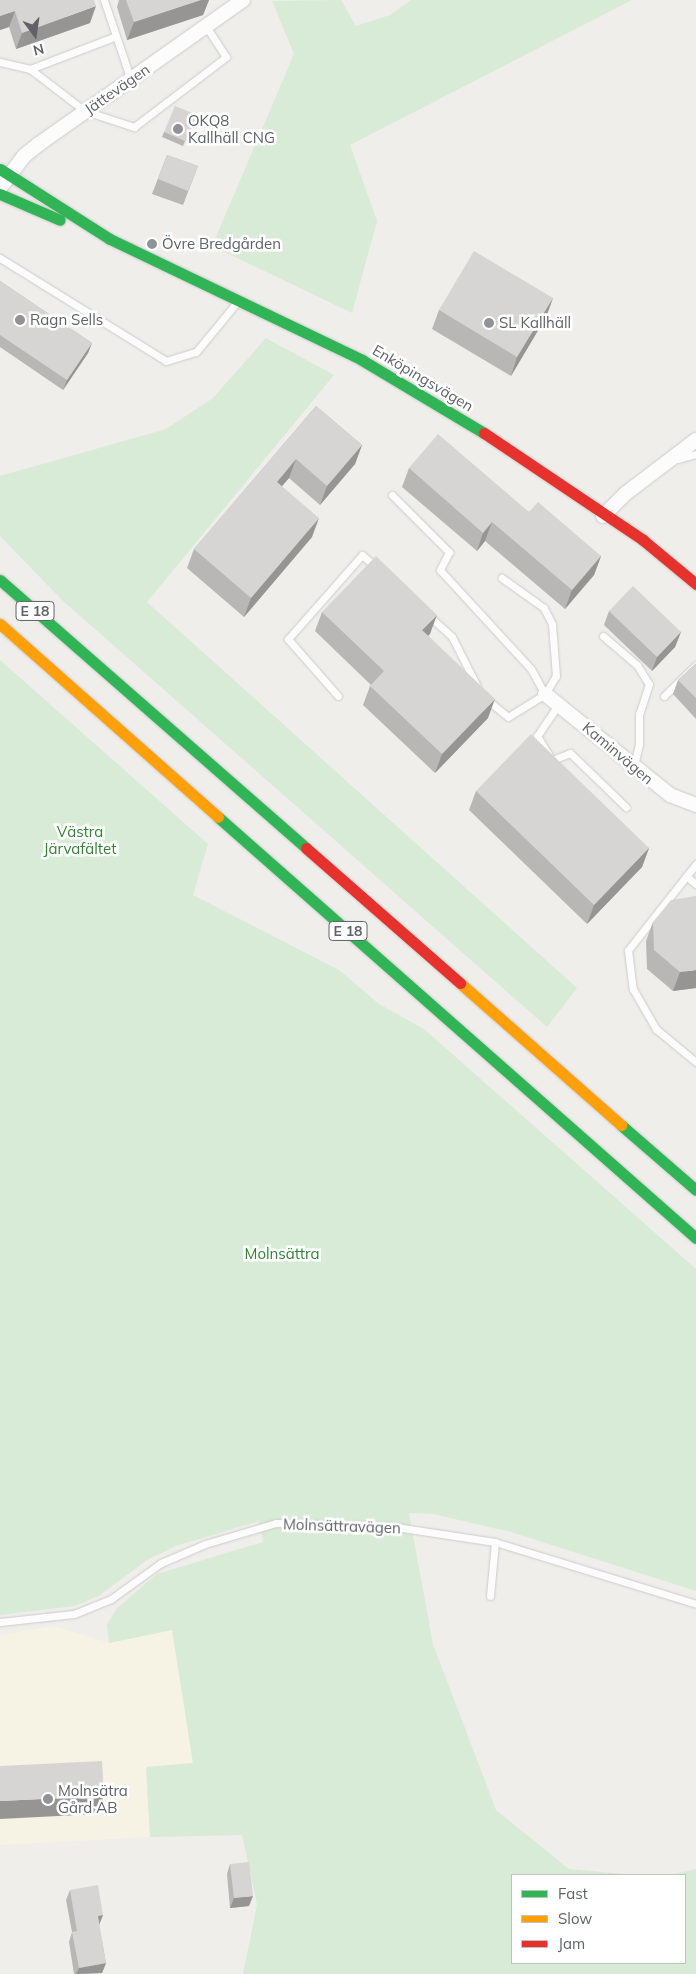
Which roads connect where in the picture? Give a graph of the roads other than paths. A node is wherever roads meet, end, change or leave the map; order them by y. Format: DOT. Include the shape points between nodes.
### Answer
graph roads {
  1 [pos="104,0"];
  2 [pos="243,0"];
  3 [pos="206,26"];
  4 [pos="114,37"];
  5 [pos="0,62"];
  6 [pos="30,70"];
  7 [pos="131,80"];
  8 [pos="85,111"];
  9 [pos="4,172"];
  10 [pos="0,188"];
  11 [pos="0,194"];
  12 [pos="110,239"];
  13 [pos="0,258"];
  14 [pos="238,301"];
  15 [pos="696,440"];
  16 [pos="696,454"];
  17 [pos="665,462"];
  18 [pos="392,495"];
  19 [pos="603,516"];
  20 [pos="383,574"];
  21 [pos="502,578"];
  22 [pos="0,580"];
  23 [pos="696,584"];
  24 [pos="424,612"];
  25 [pos="0,624"];
  26 [pos="603,636"];
  27 [pos="696,665"];
  28 [pos="545,694"];
  29 [pos="338,696"];
  30 [pos="664,696"];
  31 [pos="558,705"];
  32 [pos="634,768"];
  33 [pos="696,805"];
  34 [pos="626,807"];
  35 [pos="696,864"];
  36 [pos="686,876"];
  37 [pos="696,884"];
  38 [pos="696,1062"];
  39 [pos="696,1190"];
  40 [pos="696,1238"];
  41 [pos="495,1542"];
  42 [pos="490,1596"];
  43 [pos="696,1604"];
  44 [pos="0,1622"];
  1 -- 4 [label="lane"];
  2 -- 3 [label="street, Jättevägen"];
  3 -- 7 [label="street, Jättevägen"];
  3 -- 8 [label="lane" via="226,57 134,127"];
  4 -- 6 [label="lane"];
  4 -- 7 [label="lane"];
  5 -- 6 [label="lane"];
  6 -- 8 [label="lane"];
  7 -- 8 [label="street, Jättevägen"];
  8 -- 9 [label="street, Jättevägen"];
  9 -- 10 [label="street, Jättevägen"];
  9 -- 12 [label="main road, Enköpingsvägen"];
  11 -- 12 [label="main road, Enköpingsvägen"];
  12 -- 14 [label="main road, Enköpingsvägen"];
  13 -- 14 [label="lane" via="166,361 196,352"];
  14 -- 19 [label="main road, Enköpingsvägen" via="362,360 448,409"];
  15 -- 17 [label="street"];
  16 -- 17 [label="lane"];
  17 -- 19 [label="street"];
  18 -- 28 [label="lane" via="449,552 440,570 531,669"];
  19 -- 23 [label="main road, Enköpingsvägen" via="643,540"];
  20 -- 29 [label="lane" via="362,555 288,639"];
  21 -- 28 [label="lane" via="544,608 552,624 556,676"];
  22 -- 39 [label="main road, E 18"];
  24 -- 28 [label="lane" via="452,637 481,695 508,717"];
  25 -- 40 [label="main road, E 18"];
  26 -- 32 [label="lane" via="637,665 649,684 639,714 639,744"];
  27 -- 30 [label="lane"];
  28 -- 31 [label="street, Kaminvägen"];
  31 -- 32 [label="street, Kaminvägen"];
  31 -- 34 [label="lane" via="537,736 552,760 570,753"];
  32 -- 33 [label="street, Kaminvägen" via="670,795"];
  35 -- 36 [label="lane"];
  36 -- 37 [label="lane"];
  36 -- 38 [label="lane" via="628,950 633,989 656,1030"];
  41 -- 42 [label="lane"];
  41 -- 43 [label="lane, Molnsättravägen"];
  41 -- 44 [label="lane, Molnsättravägen" via="389,1526 276,1523 205,1544 161,1563 111,1599 74,1614"];
}
